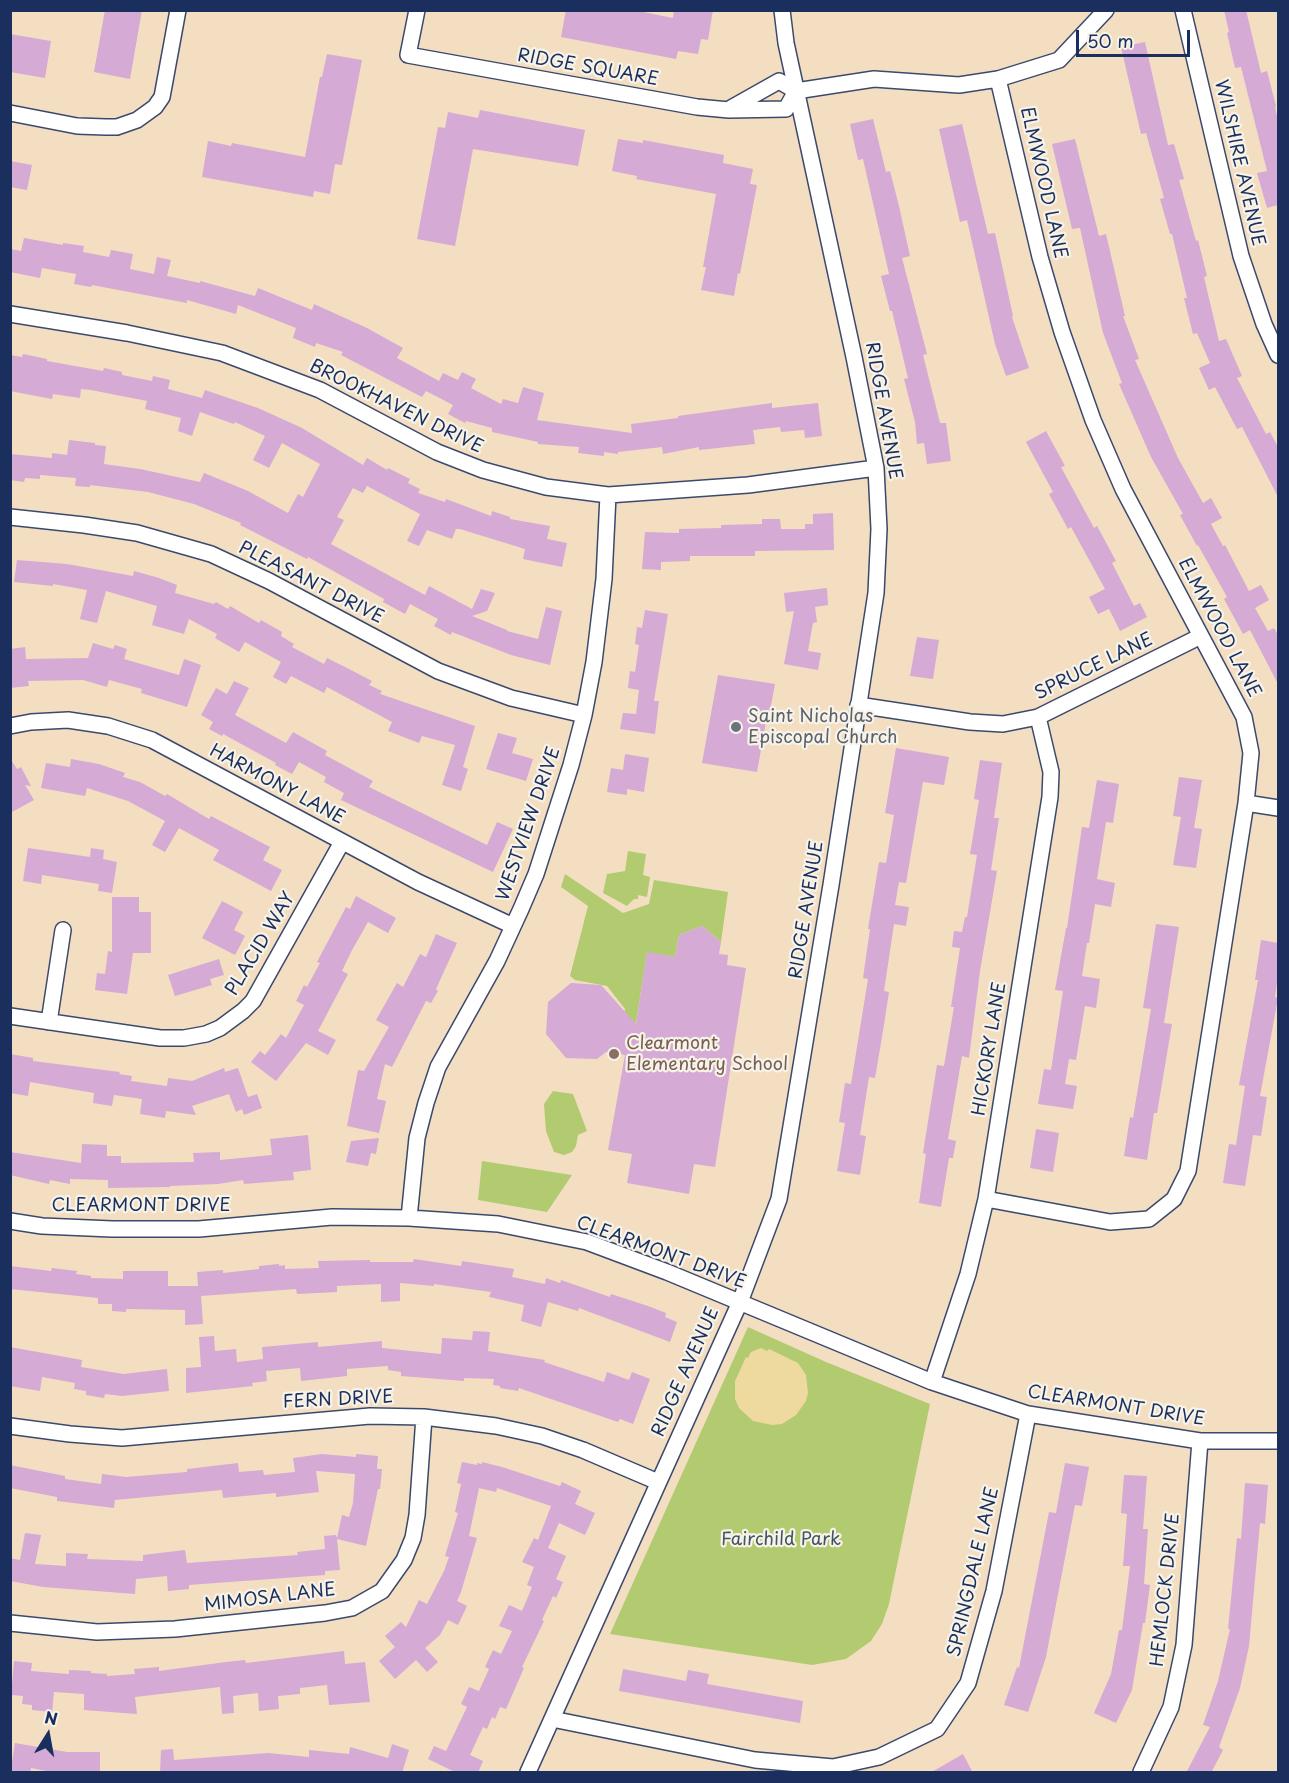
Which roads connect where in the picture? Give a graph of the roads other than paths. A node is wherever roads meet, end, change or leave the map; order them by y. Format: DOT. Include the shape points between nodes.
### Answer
graph roads {
  1 [pos="178,10"];
  2 [pos="417,10"];
  3 [pos="782,10"];
  4 [pos="1106,10"];
  5 [pos="1184,10"];
  6 [pos="998,79"];
  7 [pos="796,91"];
  8 [pos="729,110"];
  9 [pos="10,112"];
  10 [pos="10,314"];
  11 [pos="1278,355"];
  12 [pos="876,468"];
  13 [pos="608,495"];
  14 [pos="10,518"];
  15 [pos="1201,636"];
  16 [pos="858,705"];
  17 [pos="584,715"];
  18 [pos="1038,717"];
  19 [pos="10,726"];
  20 [pos="1246,803"];
  21 [pos="1278,808"];
  22 [pos="342,842"];
  23 [pos="513,926"];
  24 [pos="63,930"];
  25 [pos="10,1016"];
  26 [pos="49,1022"];
  27 [pos="986,1199"];
  28 [pos="409,1218"];
  29 [pos="10,1221"];
  30 [pos="740,1302"];
  31 [pos="932,1382"];
  32 [pos="1028,1414"];
  33 [pos="424,1417"];
  34 [pos="10,1426"];
  35 [pos="1200,1441"];
  36 [pos="1278,1441"];
  37 [pos="658,1482"];
  38 [pos="10,1623"];
  39 [pos="552,1719"];
  40 [pos="752,1766"];
  41 [pos="528,1773"];
  42 [pos="1141,1773"];
  1 -- 9 [label="street" via="162,98 137,120 117,127 77,126"];
  2 -- 8 [label="street, RIDGE SQUARE" via="408,55"];
  3 -- 7 [label="street, RIDGE AVENUE"];
  4 -- 6 [label="street" via="1059,60"];
  5 -- 11 [label="street, WILSHIRE AVENUE" via="1241,256"];
  6 -- 7 [label="street" via="959,85 874,79"];
  6 -- 15 [label="street, ELMWOOD LANE" via="1040,257 1093,420 1123,489"];
  7 -- 8 [label="street" via="779,81"];
  7 -- 8 [label="street, RIDGE SQUARE" via="786,109"];
  7 -- 12 [label="street, RIDGE AVENUE"];
  10 -- 13 [label="street, BROOKHAVEN DRIVE" via="222,353 320,390 437,452 483,470 546,487"];
  12 -- 13 [label="street, BROOKHAVEN DRIVE" via="748,485"];
  12 -- 16 [label="street, RIDGE AVENUE" via="876,593"];
  13 -- 17 [label="street, WESTVIEW DRIVE" via="604,579"];
  14 -- 17 [label="street, PLEASANT DRIVE" via="137,533 211,554 438,671 511,698"];
  15 -- 18 [label="street, SPRUCE LANE"];
  15 -- 20 [label="street, ELMWOOD LANE" via="1244,717 1251,753"];
  16 -- 18 [label="street, SPRUCE LANE" via="970,722 1003,724"];
  16 -- 30 [label="street, RIDGE AVENUE" via="779,1199"];
  17 -- 23 [label="street, WESTVIEW DRIVE" via="550,834"];
  18 -- 27 [label="street, HICKORY LANE" via="1051,772 1050,797"];
  19 -- 22 [label="street, HARMONY LANE" via="68,720 108,726 152,740"];
  20 -- 21 [label="street"];
  20 -- 27 [label="street, ELMWOOD LANE" via="1188,1171 1173,1199 1149,1219 1110,1222"];
  22 -- 23 [label="street, HARMONY LANE"];
  22 -- 26 [label="street, PLACID WAY" via="253,1001 220,1028 184,1038 160,1038"];
  23 -- 28 [label="street, WESTVIEW DRIVE" via="438,1067 417,1138"];
  24 -- 26 [label="street"];
  25 -- 26 [label="street, PLACID WAY"];
  27 -- 31 [label="street, HICKORY LANE" via="968,1274"];
  28 -- 29 [label="street, CLEARMONT DRIVE" via="332,1217 199,1229 112,1229"];
  28 -- 30 [label="street, CLEARMONT DRIVE" via="498,1224 587,1242"];
  30 -- 31 [label="street, CLEARMONT DRIVE"];
  30 -- 37 [label="street, RIDGE AVENUE"];
  31 -- 32 [label="street, CLEARMONT DRIVE"];
  32 -- 35 [label="street, CLEARMONT DRIVE"];
  32 -- 40 [label="street, SPRINGDALE LANE" via="994,1591 968,1683 937,1729 879,1756 833,1767"];
  33 -- 34 [label="street, FERN DRIVE" via="370,1416 122,1438"];
  33 -- 37 [label="street, FERN DRIVE" via="542,1436"];
  33 -- 38 [label="street, MIMOSA LANE" via="413,1538 404,1560 382,1591 352,1608 153,1630 97,1632"];
  35 -- 36 [label="street, CLEARMONT DRIVE"];
  35 -- 42 [label="street, HEMLOCK DRIVE" via="1184,1645 1171,1707"];
  37 -- 39 [label="street, RIDGE AVENUE"];
  39 -- 40 [label="street, SPRINGDALE LANE"];
  39 -- 41 [label="street, RIDGE AVENUE"];
}
